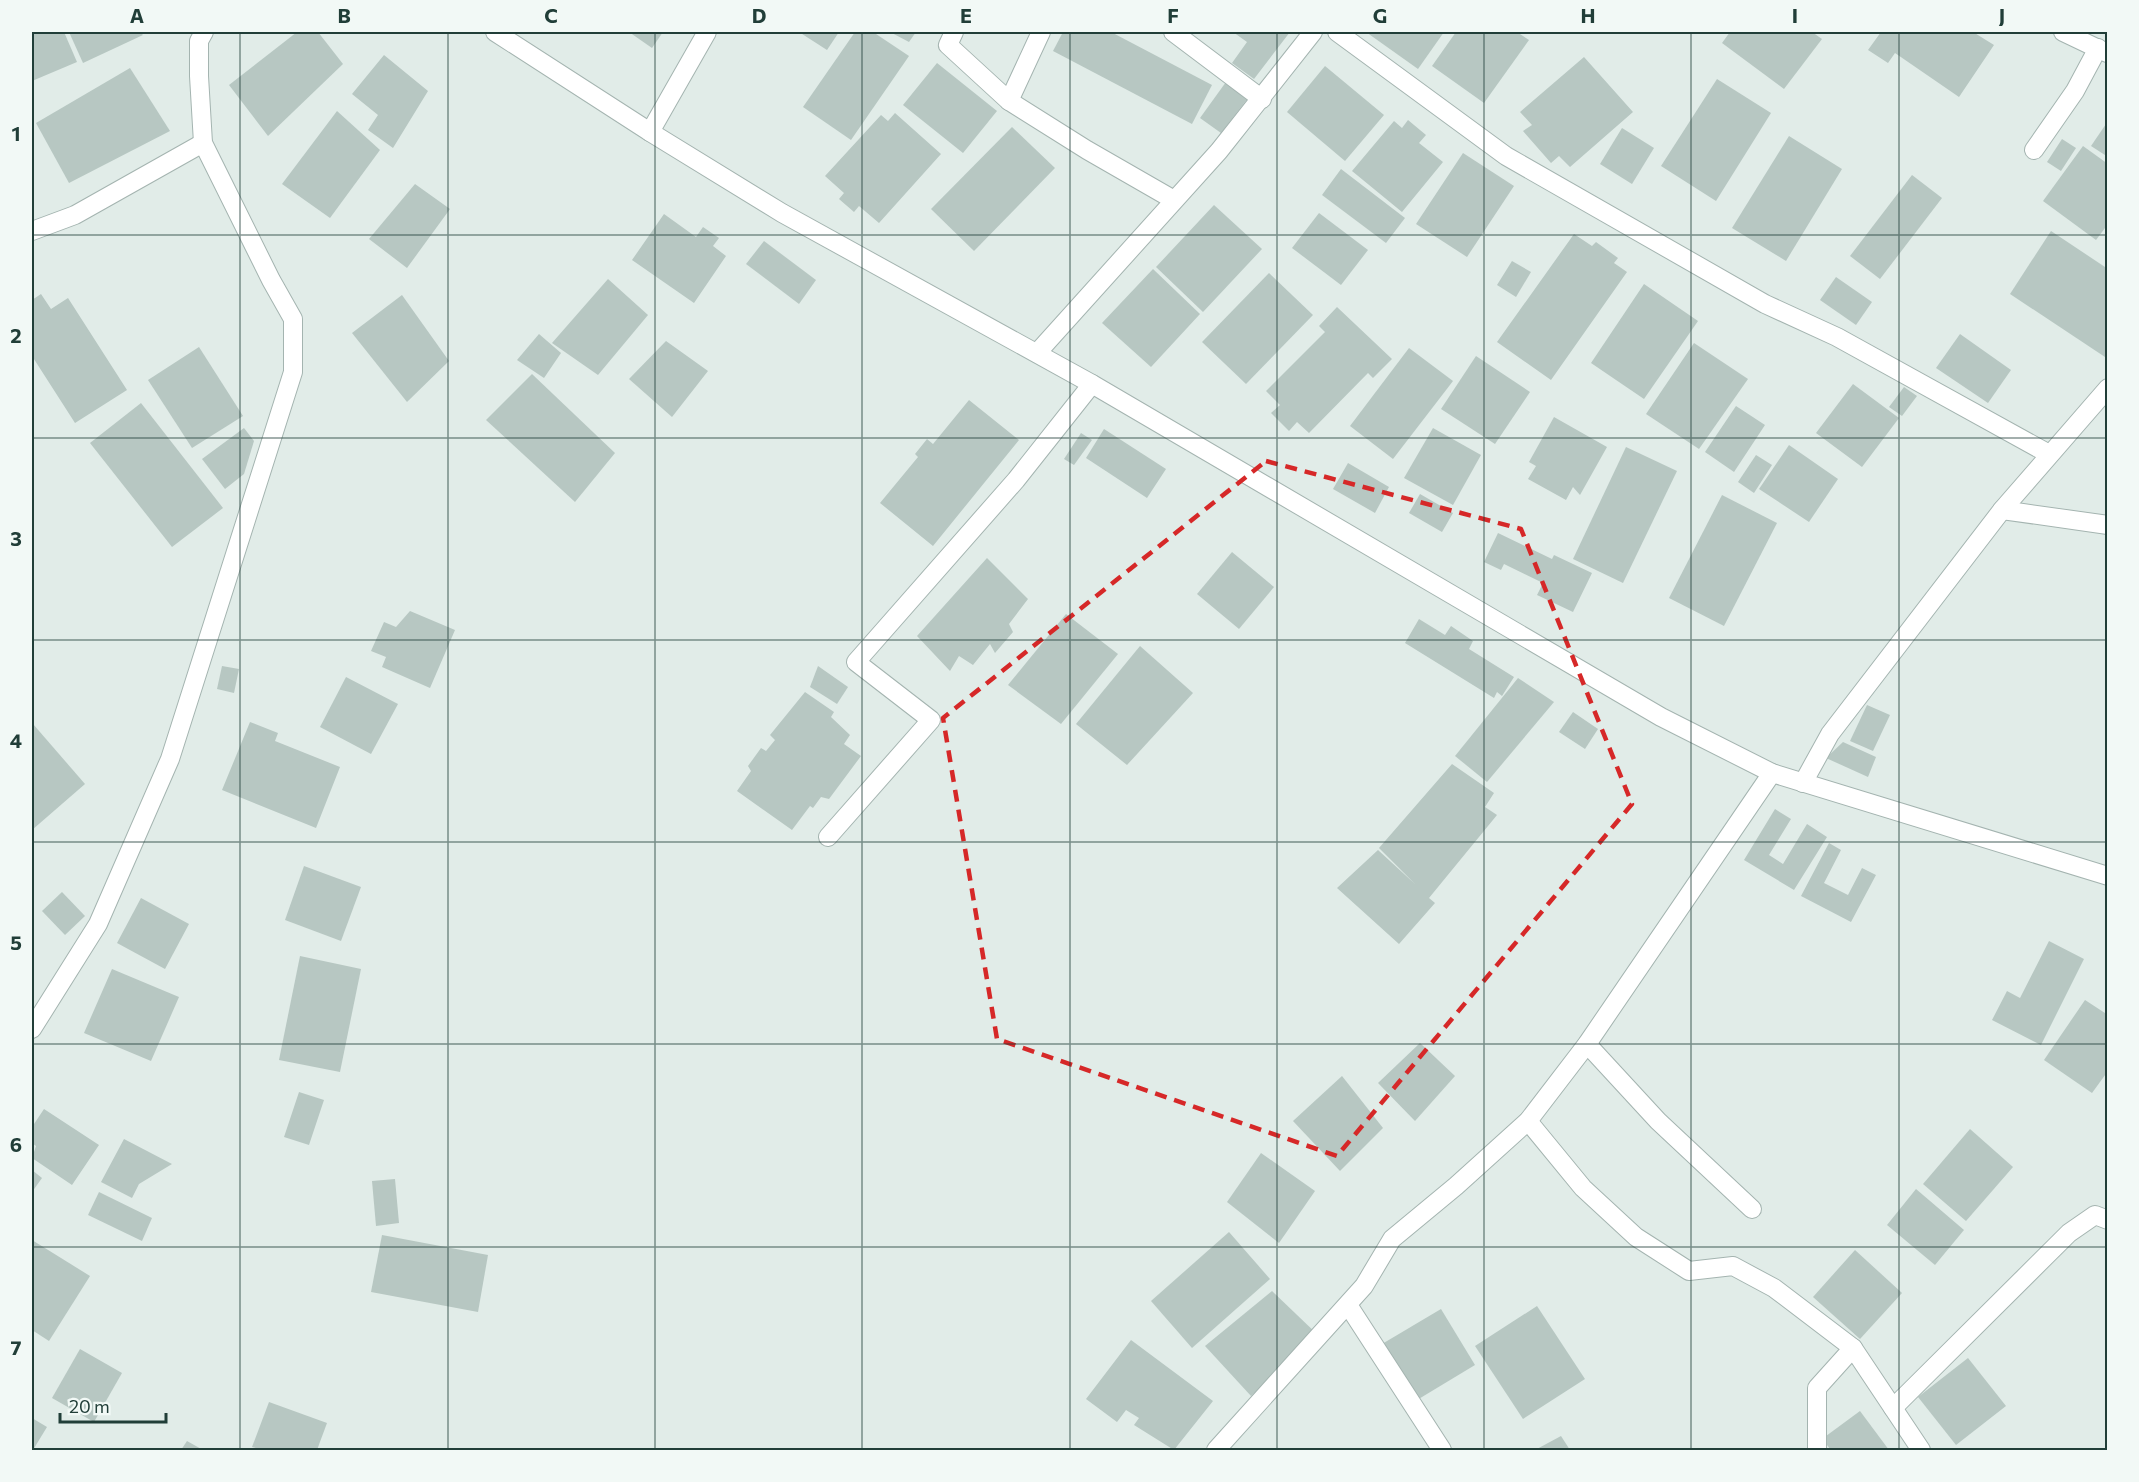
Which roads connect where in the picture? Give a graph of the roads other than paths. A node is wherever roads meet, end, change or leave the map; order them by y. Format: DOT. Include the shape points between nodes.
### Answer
graph roads {
  1 [pos="204,32"];
  2 [pos="495,32"];
  3 [pos="707,32"];
  4 [pos="954,32"];
  5 [pos="1041,32"];
  6 [pos="1173,32"];
  7 [pos="1313,32"];
  8 [pos="1337,32"];
  9 [pos="2063,32"];
  10 [pos="2103,51"];
  11 [pos="1262,99"];
  12 [pos="1009,101"];
  13 [pos="650,132"];
  14 [pos="203,143"];
  15 [pos="2034,150"];
  16 [pos="1174,200"];
  17 [pos="32,231"];
  18 [pos="1037,353"];
  19 [pos="1092,384"];
  20 [pos="2108,388"];
  21 [pos="2049,454"];
  22 [pos="2002,510"];
  23 [pos="2108,525"];
  24 [pos="1772,772"];
  25 [pos="1803,783"];
  26 [pos="828,837"];
  27 [pos="2108,876"];
  28 [pos="34,1020"];
  29 [pos="1587,1044"];
  30 [pos="1528,1121"];
  31 [pos="1752,1209"];
  32 [pos="2108,1220"];
  33 [pos="1348,1305"];
  34 [pos="1853,1348"];
  35 [pos="1893,1408"];
  36 [pos="1216,1450"];
  37 [pos="1442,1450"];
  38 [pos="1817,1450"];
  39 [pos="1921,1450"];
  1 -- 14 [label="street" via="199,41"];
  2 -- 13 [label="street"];
  3 -- 13 [label="street"];
  4 -- 12 [label="street" via="948,45"];
  5 -- 12 [label="street"];
  6 -- 11 [label="street"];
  7 -- 11 [label="street"];
  8 -- 21 [label="street" via="1506,156 1765,304 1837,337"];
  9 -- 10 [label="street"];
  10 -- 15 [label="street"];
  11 -- 16 [label="street"];
  12 -- 16 [label="street"];
  13 -- 18 [label="street" via="782,213"];
  14 -- 17 [label="street" via="75,215"];
  14 -- 28 [label="street" via="293,319 293,372 171,759 98,924"];
  16 -- 18 [label="street"];
  18 -- 19 [label="street"];
  19 -- 24 [label="street" via="1661,717"];
  19 -- 26 [label="street" via="1016,480 856,662 931,720"];
  20 -- 21 [label="street"];
  21 -- 22 [label="street"];
  22 -- 23 [label="street"];
  22 -- 25 [label="street" via="1830,734"];
  24 -- 25 [label="street"];
  24 -- 29 [label="street"];
  25 -- 27 [label="street"];
  29 -- 30 [label="street"];
  29 -- 31 [label="street" via="1658,1121"];
  30 -- 33 [label="street" via="1392,1239"];
  30 -- 34 [label="street" via="1583,1188 1636,1237 1689,1271 1733,1266 1774,1288"];
  32 -- 35 [label="street" via="2095,1215 2068,1233"];
  33 -- 36 [label="street"];
  33 -- 37 [label="street"];
  34 -- 35 [label="street"];
  34 -- 38 [label="street" via="1817,1388"];
  35 -- 39 [label="street"];
}
